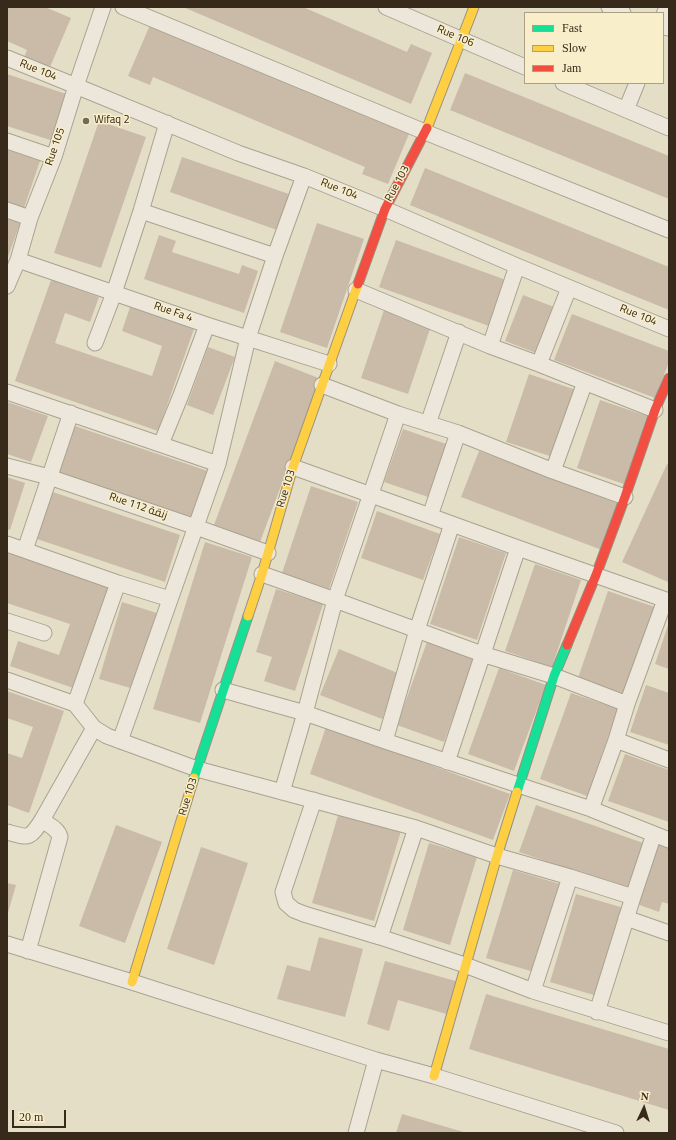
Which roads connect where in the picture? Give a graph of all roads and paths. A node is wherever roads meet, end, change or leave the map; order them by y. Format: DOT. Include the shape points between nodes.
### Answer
graph roads {
  1 [pos="103,7"];
  2 [pos="123,7"];
  3 [pos="386,7"];
  4 [pos="474,7"];
  5 [pos="609,7"];
  6 [pos="621,12"];
  7 [pos="461,39"];
  8 [pos="7,58"];
  9 [pos="524,67"];
  10 [pos="565,84"];
  11 [pos="637,84"];
  12 [pos="76,86"];
  13 [pos="626,110"];
  14 [pos="167,123"];
  15 [pos="669,128"];
  16 [pos="425,132"];
  17 [pos="7,141"];
  18 [pos="54,157"];
  19 [pos="304,176"];
  20 [pos="385,209"];
  21 [pos="7,210"];
  22 [pos="141,211"];
  23 [pos="30,218"];
  24 [pos="669,230"];
  25 [pos="275,256"];
  26 [pos="18,260"];
  27 [pos="517,266"];
  28 [pos="7,283"];
  29 [pos="569,288"];
  30 [pos="356,290"];
  31 [pos="114,293"];
  32 [pos="207,325"];
  33 [pos="669,329"];
  34 [pos="459,332"];
  35 [pos="248,338"];
  36 [pos="95,343"];
  37 [pos="490,346"];
  38 [pos="329,364"];
  39 [pos="538,364"];
  40 [pos="669,378"];
  41 [pos="585,382"];
  42 [pos="322,385"];
  43 [pos="7,392"];
  44 [pos="655,410"];
  45 [pos="71,413"];
  46 [pos="398,414"];
  47 [pos="428,424"];
  48 [pos="458,434"];
  49 [pos="161,444"];
  50 [pos="218,464"];
  51 [pos="7,466"];
  52 [pos="293,467"];
  53 [pos="553,471"];
  54 [pos="49,477"];
  55 [pos="370,494"];
  56 [pos="625,497"];
  57 [pos="430,516"];
  58 [pos="452,524"];
  59 [pos="196,527"];
  60 [pos="7,544"];
  61 [pos="518,548"];
  62 [pos="24,550"];
  63 [pos="268,553"];
  64 [pos="262,574"];
  65 [pos="596,575"];
  66 [pos="118,583"];
  67 [pos="170,599"];
  68 [pos="335,600"];
  69 [pos="667,600"];
  70 [pos="8,624"];
  71 [pos="417,630"];
  72 [pos="44,633"];
  73 [pos="482,654"];
  74 [pos="554,676"];
  75 [pos="7,680"];
  76 [pos="223,690"];
  77 [pos="75,704"];
  78 [pos="626,704"];
  79 [pos="306,713"];
  80 [pos="94,728"];
  81 [pos="616,740"];
  82 [pos="120,741"];
  83 [pos="385,741"];
  84 [pos="669,760"];
  85 [pos="447,762"];
  86 [pos="197,769"];
  87 [pos="519,785"];
  88 [pos="282,792"];
  89 [pos="314,800"];
  90 [pos="591,809"];
  91 [pos="42,820"];
  92 [pos="416,828"];
  93 [pos="7,832"];
  94 [pos="654,834"];
  95 [pos="669,840"];
  96 [pos="496,856"];
  97 [pos="570,877"];
  98 [pos="633,897"];
  99 [pos="626,918"];
  100 [pos="669,933"];
  101 [pos="380,937"];
  102 [pos="7,944"];
  103 [pos="28,951"];
  104 [pos="466,965"];
  105 [pos="132,982"];
  106 [pos="533,991"];
  107 [pos="597,1012"];
  108 [pos="669,1033"];
  109 [pos="376,1060"];
  110 [pos="434,1076"];
  111 [pos="356,1133"];
  112 [pos="616,1133"];
  1 -- 12 [label="street, Rue 105"];
  2 -- 16 [label="street"];
  3 -- 7 [label="street, Rue 106"];
  4 -- 7 [label="street, Rue 103"];
  5 -- 6 [label="street"];
  7 -- 9 [label="street, Rue 106"];
  7 -- 16 [label="street, Rue 103"];
  8 -- 12 [label="street, Rue 104"];
  10 -- 13 [label="street"];
  11 -- 13 [label="street"];
  12 -- 14 [label="street, Rue 104"];
  12 -- 18 [label="street, Rue 105"];
  13 -- 15 [label="street"];
  14 -- 19 [label="street, Rue 104" via="238,153"];
  14 -- 22 [label="street"];
  16 -- 20 [label="street, Rue 103"];
  16 -- 24 [label="street"];
  17 -- 18 [label="street"];
  18 -- 23 [label="street, Rue 105"];
  19 -- 20 [label="street, Rue 104"];
  19 -- 25 [label="street"];
  20 -- 27 [label="street, Rue 104"];
  20 -- 30 [label="street, Rue 103"];
  21 -- 23 [label="street"];
  22 -- 25 [label="street"];
  22 -- 31 [label="street"];
  23 -- 26 [label="street, Rue 105"];
  25 -- 35 [label="street"];
  26 -- 28 [label="street, Rue 105"];
  26 -- 31 [label="street, Rue Fa 4"];
  27 -- 29 [label="street, Rue 104"];
  27 -- 37 [label="street"];
  29 -- 33 [label="street, Rue 104"];
  29 -- 39 [label="street"];
  30 -- 34 [label="street"];
  30 -- 38 [label="street, Rue 103"];
  31 -- 32 [label="street, Rue Fa 4"];
  31 -- 36 [label="street"];
  32 -- 35 [label="street, Rue Fa 4"];
  32 -- 49 [label="street"];
  34 -- 37 [label="street"];
  34 -- 47 [label="street"];
  35 -- 38 [label="street, Rue Fa 4"];
  35 -- 50 [label="street"];
  37 -- 39 [label="street"];
  38 -- 42 [label="street, Rue 103"];
  39 -- 41 [label="street"];
  40 -- 44 [label="street"];
  41 -- 44 [label="street"];
  41 -- 53 [label="street"];
  42 -- 46 [label="street"];
  42 -- 52 [label="street, Rue 103"];
  43 -- 45 [label="street"];
  44 -- 56 [label="street"];
  45 -- 49 [label="street"];
  45 -- 54 [label="street"];
  46 -- 47 [label="street"];
  46 -- 55 [label="street"];
  47 -- 48 [label="street"];
  48 -- 53 [label="street"];
  48 -- 57 [label="street"];
  49 -- 50 [label="street"];
  50 -- 59 [label="street"];
  51 -- 54 [label="street, Rue 112 زنقة"];
  52 -- 55 [label="street"];
  52 -- 63 [label="street, Rue 103"];
  53 -- 56 [label="street"];
  54 -- 59 [label="street, Rue 112 زنقة"];
  54 -- 62 [label="street"];
  55 -- 57 [label="street"];
  55 -- 68 [label="street"];
  56 -- 65 [label="street"];
  57 -- 58 [label="street"];
  58 -- 61 [label="street"];
  58 -- 71 [label="street"];
  59 -- 63 [label="street, Rue 112 زنقة"];
  59 -- 67 [label="street"];
  60 -- 62 [label="street"];
  61 -- 65 [label="street"];
  61 -- 73 [label="street"];
  62 -- 66 [label="street"];
  63 -- 64 [label="street, Rue 103"];
  64 -- 68 [label="street"];
  64 -- 76 [label="street, Rue 103"];
  65 -- 69 [label="street"];
  65 -- 74 [label="street"];
  66 -- 67 [label="street"];
  66 -- 77 [label="street"];
  67 -- 82 [label="street"];
  68 -- 71 [label="street"];
  68 -- 79 [label="street"];
  69 -- 78 [label="street"];
  70 -- 72 [label="street"];
  71 -- 73 [label="street"];
  71 -- 83 [label="street"];
  73 -- 74 [label="street"];
  73 -- 85 [label="street"];
  74 -- 78 [label="street"];
  74 -- 87 [label="street"];
  75 -- 77 [label="street"];
  76 -- 79 [label="street"];
  76 -- 86 [label="street, Rue 103"];
  77 -- 80 [label="street"];
  78 -- 81 [label="street"];
  79 -- 83 [label="street"];
  79 -- 88 [label="street"];
  80 -- 82 [label="street"];
  80 -- 91 [label="street"];
  81 -- 84 [label="street"];
  81 -- 90 [label="street"];
  82 -- 86 [label="street"];
  83 -- 85 [label="street"];
  85 -- 87 [label="street"];
  86 -- 88 [label="street"];
  86 -- 105 [label="street, Rue 103"];
  87 -- 90 [label="street"];
  87 -- 96 [label="street"];
  88 -- 89 [label="street"];
  89 -- 92 [label="street"];
  89 -- 101 [label="street" via="283,892 286,903 304,914"];
  90 -- 94 [label="street"];
  91 -- 93 [label="street" via="34,833 28,836"];
  91 -- 103 [label="street" via="57,830 60,837"];
  92 -- 96 [label="street"];
  92 -- 101 [label="street"];
  94 -- 95 [label="street"];
  94 -- 98 [label="street"];
  96 -- 97 [label="street"];
  96 -- 104 [label="street"];
  97 -- 98 [label="street"];
  97 -- 106 [label="street"];
  98 -- 99 [label="street"];
  99 -- 100 [label="street"];
  99 -- 107 [label="street"];
  101 -- 104 [label="street"];
  102 -- 103 [label="street"];
  103 -- 105 [label="street"];
  104 -- 106 [label="street"];
  104 -- 110 [label="street"];
  105 -- 109 [label="street"];
  106 -- 107 [label="street"];
  107 -- 108 [label="street"];
  109 -- 110 [label="street"];
  109 -- 111 [label="street"];
  110 -- 112 [label="street"];
}
